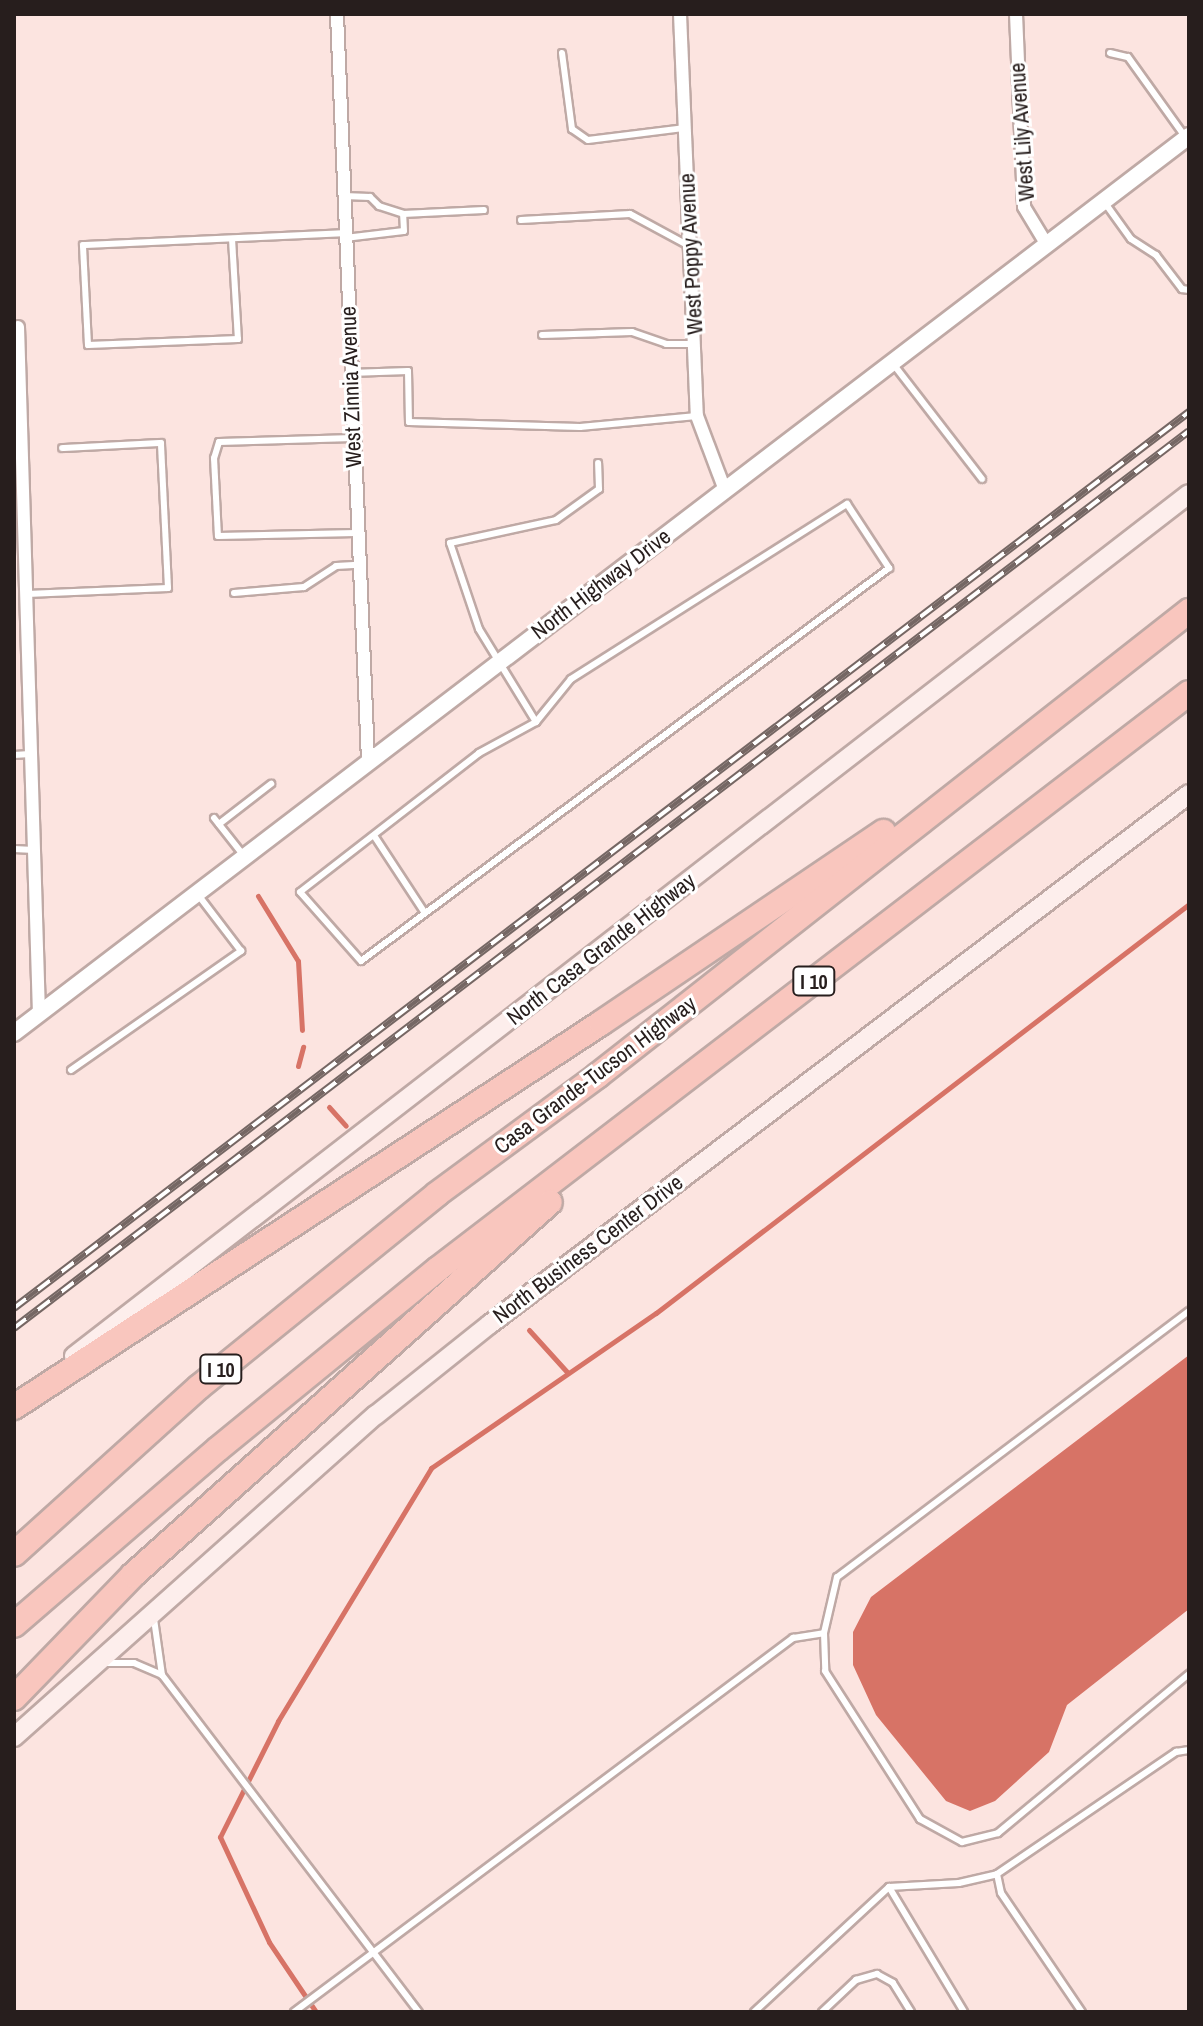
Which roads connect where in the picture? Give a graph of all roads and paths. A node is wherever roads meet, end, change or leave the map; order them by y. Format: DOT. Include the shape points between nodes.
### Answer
graph roads {
  1 [pos="337,14"];
  2 [pos="680,14"];
  3 [pos="1016,14"];
  4 [pos="562,53"];
  5 [pos="1110,53"];
  6 [pos="685,128"];
  7 [pos="1188,137"];
  8 [pos="344,196"];
  9 [pos="1103,200"];
  10 [pos="484,210"];
  11 [pos="403,214"];
  12 [pos="521,220"];
  13 [pos="345,235"];
  14 [pos="232,239"];
  15 [pos="1047,245"];
  16 [pos="689,246"];
  17 [pos="1189,290"];
  18 [pos="16,327"];
  19 [pos="542,335"];
  20 [pos="695,344"];
  21 [pos="892,363"];
  22 [pos="350,373"];
  23 [pos="697,416"];
  24 [pos="353,438"];
  25 [pos="62,448"];
  26 [pos="598,463"];
  27 [pos="18,475"];
  28 [pos="982,479"];
  29 [pos="725,490"];
  30 [pos="1189,494"];
  31 [pos="356,533"];
  32 [pos="358,565"];
  33 [pos="20,580"];
  34 [pos="234,593"];
  35 [pos="27,594"];
  36 [pos="1189,611"];
  37 [pos="496,664"];
  38 [pos="1189,693"];
  39 [pos="536,722"];
  40 [pos="32,754"];
  41 [pos="14,755"];
  42 [pos="996,759"];
  43 [pos="368,760"];
  44 [pos="271,784"];
  45 [pos="1189,794"];
  46 [pos="375,837"];
  47 [pos="14,849"];
  48 [pos="34,850"];
  49 [pos="244,856"];
  50 [pos="197,893"];
  51 [pos="425,913"];
  52 [pos="39,1014"];
  53 [pos="14,1033"];
  54 [pos="71,1070"];
  55 [pos="685,1080"];
  56 [pos="1189,1311"];
  57 [pos="14,1406"];
  58 [pos="14,1554"];
  59 [pos="154,1609"];
  60 [pos="14,1625"];
  61 [pos="824,1633"];
  62 [pos="94,1665"];
  63 [pos="1189,1674"];
  64 [pos="162,1675"];
  65 [pos="14,1698"];
  66 [pos="14,1737"];
  67 [pos="1189,1750"];
  68 [pos="997,1874"];
  69 [pos="889,1887"];
  70 [pos="374,1952"];
  71 [pos="294,2012"];
  72 [pos="419,2012"];
  73 [pos="754,2012"];
  74 [pos="822,2012"];
  75 [pos="911,2012"];
  76 [pos="964,2012"];
  77 [pos="1082,2012"];
  1 -- 8 [label="street, West Zinnia Avenue"];
  2 -- 6 [label="street, West Poppy Avenue"];
  3 -- 15 [label="street, West Lily Avenue" via="1024,207"];
  4 -- 6 [label="lane" via="572,129 588,140"];
  5 -- 7 [label="lane" via="1128,57"];
  6 -- 16 [label="street, West Poppy Avenue"];
  7 -- 9 [label="street, North Highway Drive"];
  8 -- 11 [label="lane" via="370,197"];
  8 -- 13 [label="street, West Zinnia Avenue"];
  9 -- 15 [label="street, North Highway Drive"];
  9 -- 17 [label="lane" via="1131,239 1156,255 1182,289"];
  10 -- 11 [label="lane"];
  11 -- 13 [label="lane" via="404,231"];
  12 -- 16 [label="lane" via="630,214"];
  13 -- 14 [label="lane"];
  13 -- 22 [label="street, West Zinnia Avenue"];
  14 -- 14 [label="lane" via="83,245 88,345 238,339"];
  15 -- 21 [label="street, North Highway Drive"];
  16 -- 20 [label="street, West Poppy Avenue"];
  18 -- 27 [label="street"];
  19 -- 20 [label="lane" via="632,332 666,344"];
  20 -- 23 [label="street, West Poppy Avenue"];
  21 -- 28 [label="lane"];
  21 -- 29 [label="street, North Highway Drive"];
  22 -- 23 [label="lane" via="408,371 409,422 580,427"];
  22 -- 24 [label="street, West Zinnia Avenue"];
  23 -- 29 [label="street, West Poppy Avenue"];
  24 -- 31 [label="street, West Zinnia Avenue"];
  24 -- 31 [label="lane" via="219,442 214,458 218,536"];
  25 -- 35 [label="lane" via="161,443 168,588"];
  26 -- 37 [label="lane" via="599,489 556,520 450,543"];
  27 -- 33 [label="street"];
  29 -- 37 [label="street, North Highway Drive"];
  30 -- 57 [label="main road, North Casa Grande Highway"];
  31 -- 32 [label="street, West Zinnia Avenue"];
  32 -- 34 [label="lane" via="336,566 304,587"];
  32 -- 43 [label="street, West Zinnia Avenue"];
  33 -- 35 [label="street"];
  35 -- 40 [label="street"];
  36 -- 42 [label="highway, Casa Grande-Tucson Highway / I 10"];
  37 -- 39 [label="lane"];
  37 -- 43 [label="street, North Highway Drive"];
  38 -- 55 [label="highway, I 10"];
  39 -- 46 [label="lane" via="479,753"];
  39 -- 51 [label="lane" via="571,679 847,504 889,568"];
  40 -- 41 [label="lane"];
  40 -- 48 [label="street"];
  42 -- 57 [label="highway"];
  42 -- 58 [label="highway, Casa Grande-Tucson Highway / I 10" via="597,1076 377,1242 199,1387"];
  43 -- 49 [label="street, North Highway Drive"];
  44 -- 49 [label="lane" via="216,821"];
  45 -- 59 [label="main road, North Business Center Drive" via="490,1324"];
  46 -- 51 [label="lane"];
  46 -- 51 [label="lane" via="300,892 361,961"];
  47 -- 48 [label="lane"];
  48 -- 52 [label="street"];
  49 -- 50 [label="street, North Highway Drive"];
  50 -- 52 [label="street, North Highway Drive"];
  50 -- 54 [label="lane" via="241,951"];
  52 -- 53 [label="street, North Highway Drive"];
  55 -- 60 [label="highway, I 10" via="426,1279"];
  55 -- 65 [label="highway" via="133,1575"];
  56 -- 61 [label="lane" via="837,1577"];
  59 -- 62 [label="main road, North Business Center Drive"];
  59 -- 64 [label="lane" via="153,1637"];
  61 -- 63 [label="lane" via="825,1671 920,1819 962,1842 998,1833"];
  61 -- 70 [label="lane" via="793,1638"];
  62 -- 64 [label="lane" via="134,1663"];
  62 -- 66 [label="main road, North Business Center Drive"];
  64 -- 70 [label="lane"];
  67 -- 68 [label="lane" via="1176,1752"];
  68 -- 69 [label="lane" via="959,1883"];
  68 -- 77 [label="lane" via="1001,1893"];
  69 -- 73 [label="lane"];
  69 -- 76 [label="lane"];
  70 -- 71 [label="lane"];
  70 -- 72 [label="lane"];
  74 -- 75 [label="lane" via="856,1980 877,1974 893,1983"];
}
